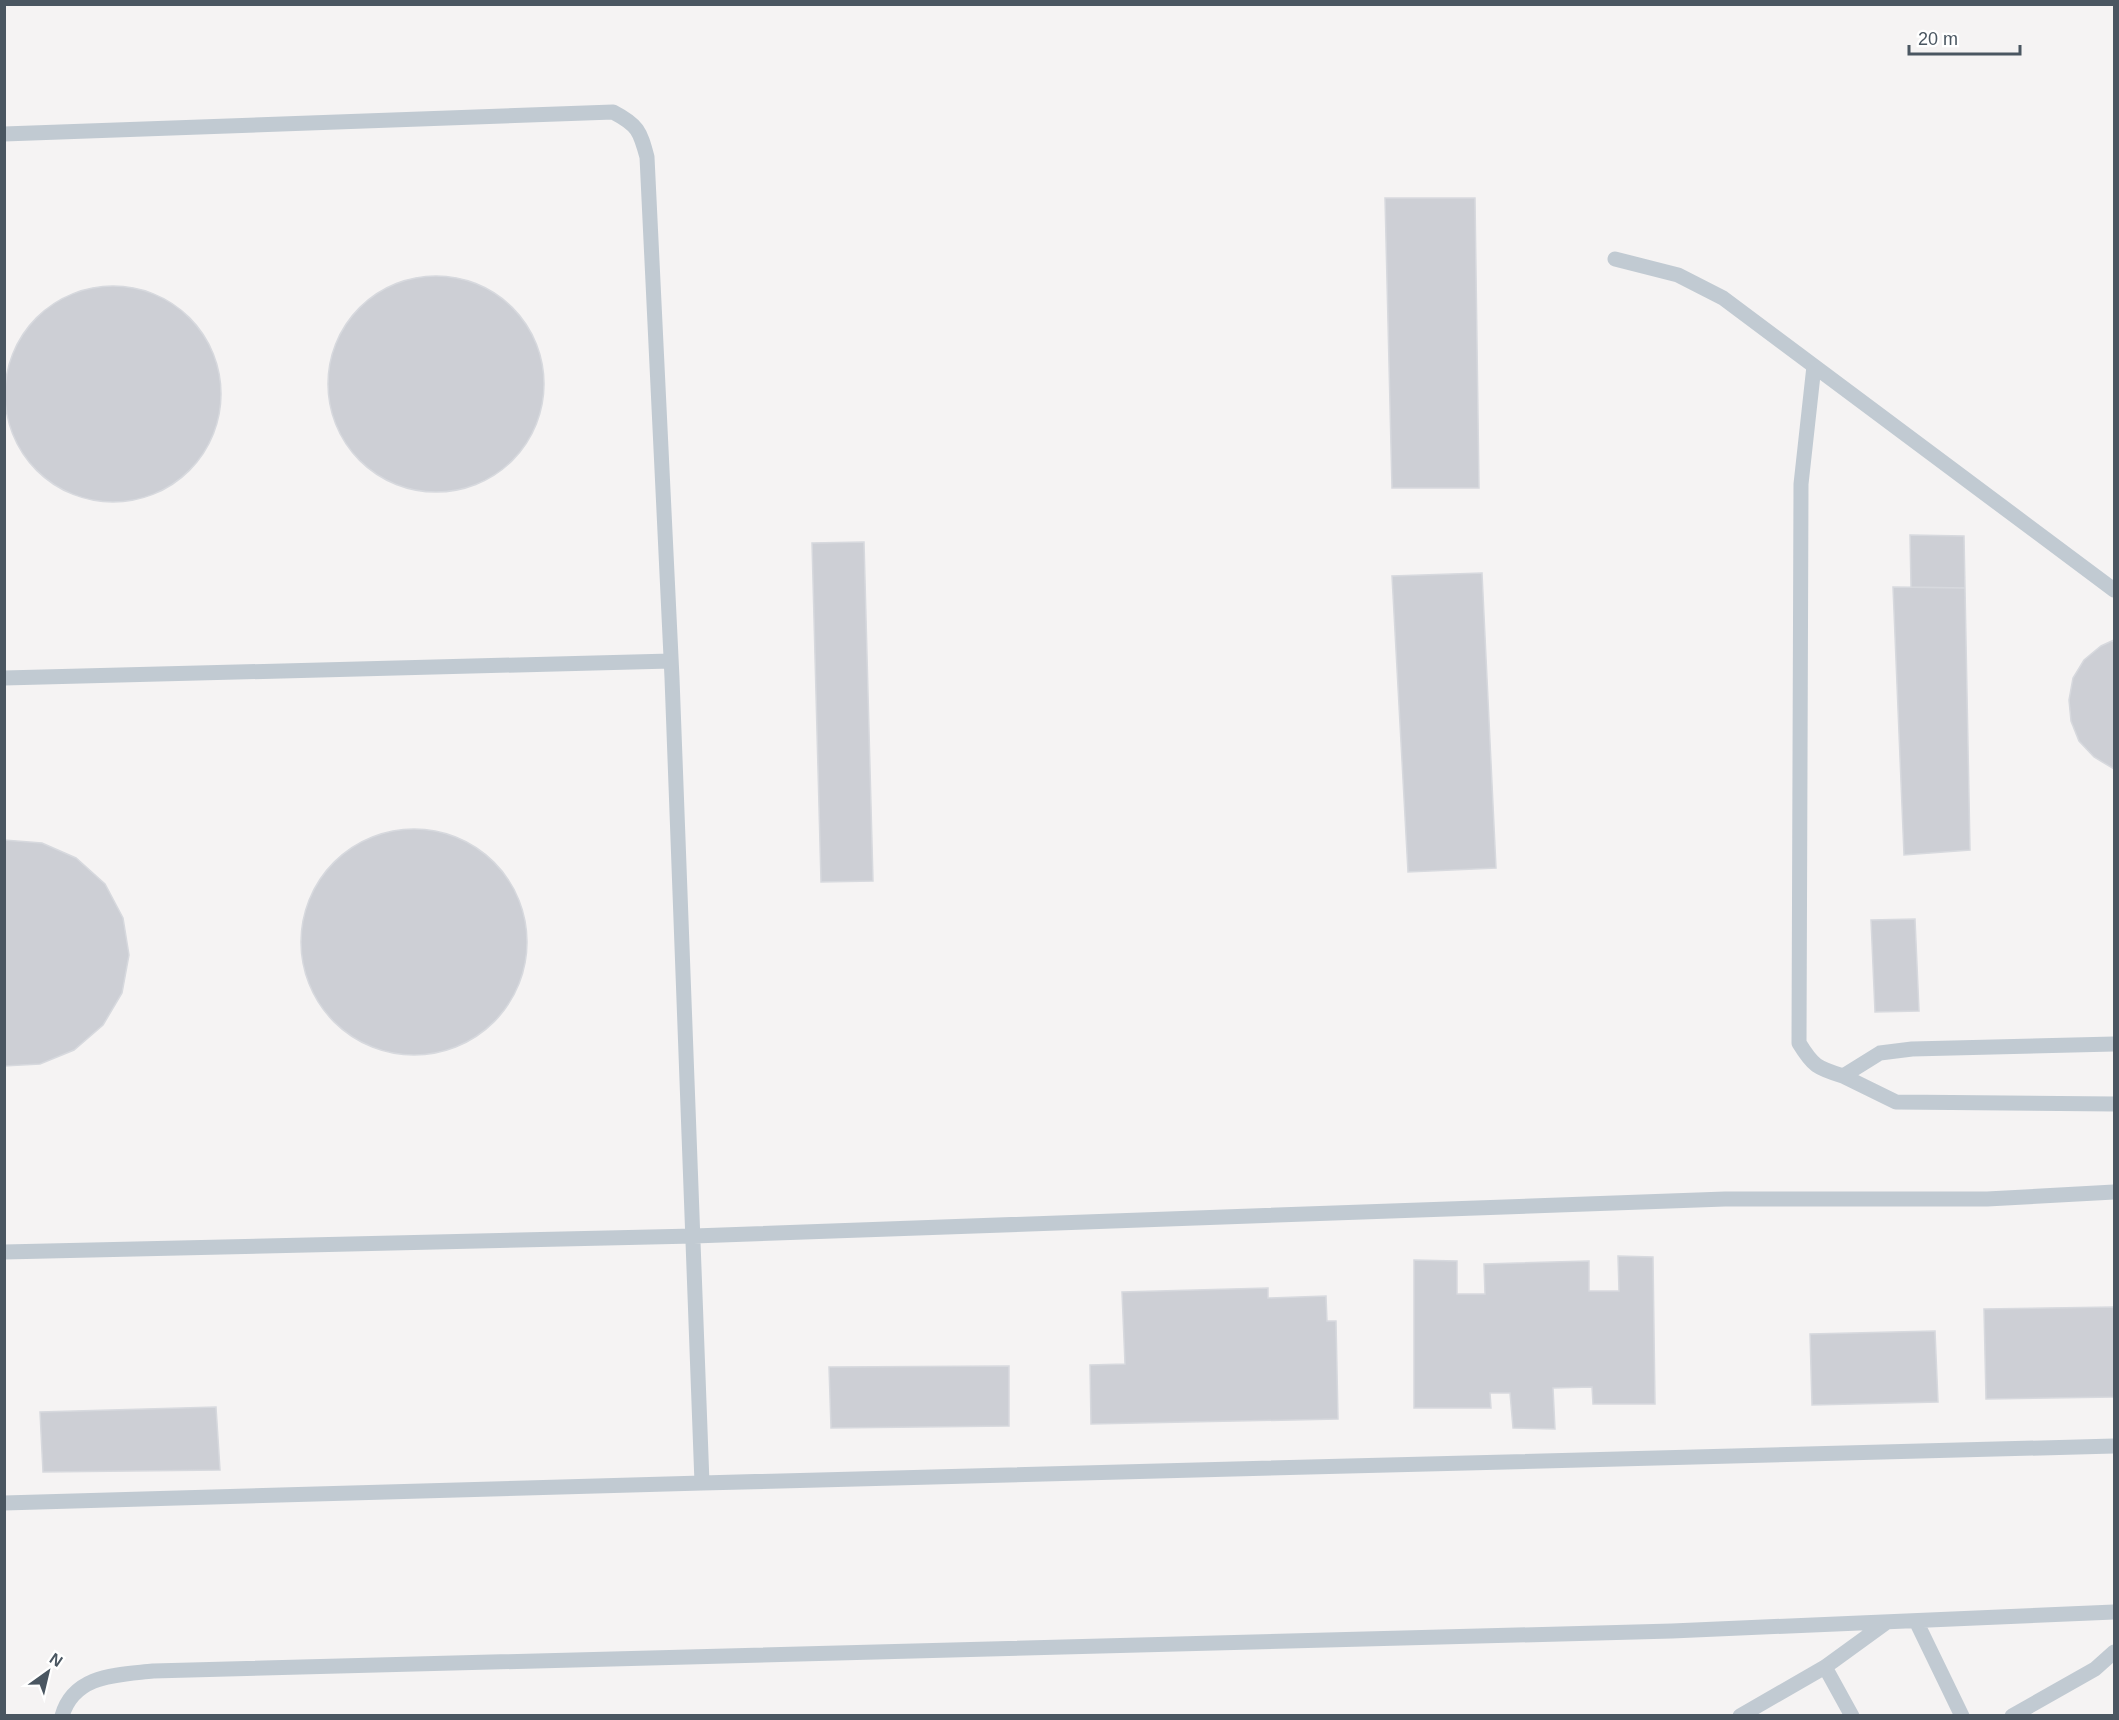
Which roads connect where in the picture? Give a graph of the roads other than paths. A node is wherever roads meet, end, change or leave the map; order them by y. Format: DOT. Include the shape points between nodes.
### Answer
graph roads {
  1 [pos="4,134"];
  2 [pos="1615,259"];
  3 [pos="1814,366"];
  4 [pos="2115,590"];
  5 [pos="671,661"];
  6 [pos="4,678"];
  7 [pos="2115,1044"];
  8 [pos="1843,1076"];
  9 [pos="2115,1104"];
  10 [pos="2115,1192"];
  11 [pos="694,1236"];
  12 [pos="4,1252"];
  13 [pos="2115,1446"];
  14 [pos="702,1483"];
  15 [pos="4,1503"];
  16 [pos="2115,1612"];
  17 [pos="1887,1622"];
  18 [pos="1916,1622"];
  19 [pos="2115,1652"];
  20 [pos="1825,1667"];
  21 [pos="1756,1712"];
  22 [pos="62,1716"];
  23 [pos="1740,1716"];
  24 [pos="1852,1716"];
  25 [pos="1962,1716"];
  26 [pos="2012,1716"];
  1 -- 5 [label="lane" via="613,112 627,119 641,134 647,158"];
  2 -- 3 [label="lane" via="1678,275 1723,298"];
  3 -- 4 [label="lane"];
  3 -- 8 [label="lane" via="1801,484 1799,1043 1810,1061"];
  5 -- 6 [label="lane"];
  5 -- 11 [label="lane"];
  7 -- 8 [label="lane" via="1912,1049 1880,1053"];
  8 -- 9 [label="lane" via="1896,1102"];
  10 -- 11 [label="lane" via="1987,1199 1725,1199"];
  11 -- 12 [label="lane"];
  11 -- 14 [label="lane"];
  13 -- 14 [label="lane"];
  14 -- 15 [label="lane"];
  16 -- 18 [label="lane"];
  17 -- 18 [label="lane"];
  17 -- 20 [label="lane"];
  17 -- 22 [label="lane" via="153,1671 102,1677 78,1689"];
  18 -- 25 [label="lane"];
  19 -- 26 [label="lane" via="2095,1669"];
  20 -- 21 [label="lane"];
  20 -- 24 [label="lane"];
  21 -- 23 [label="lane"];
}
